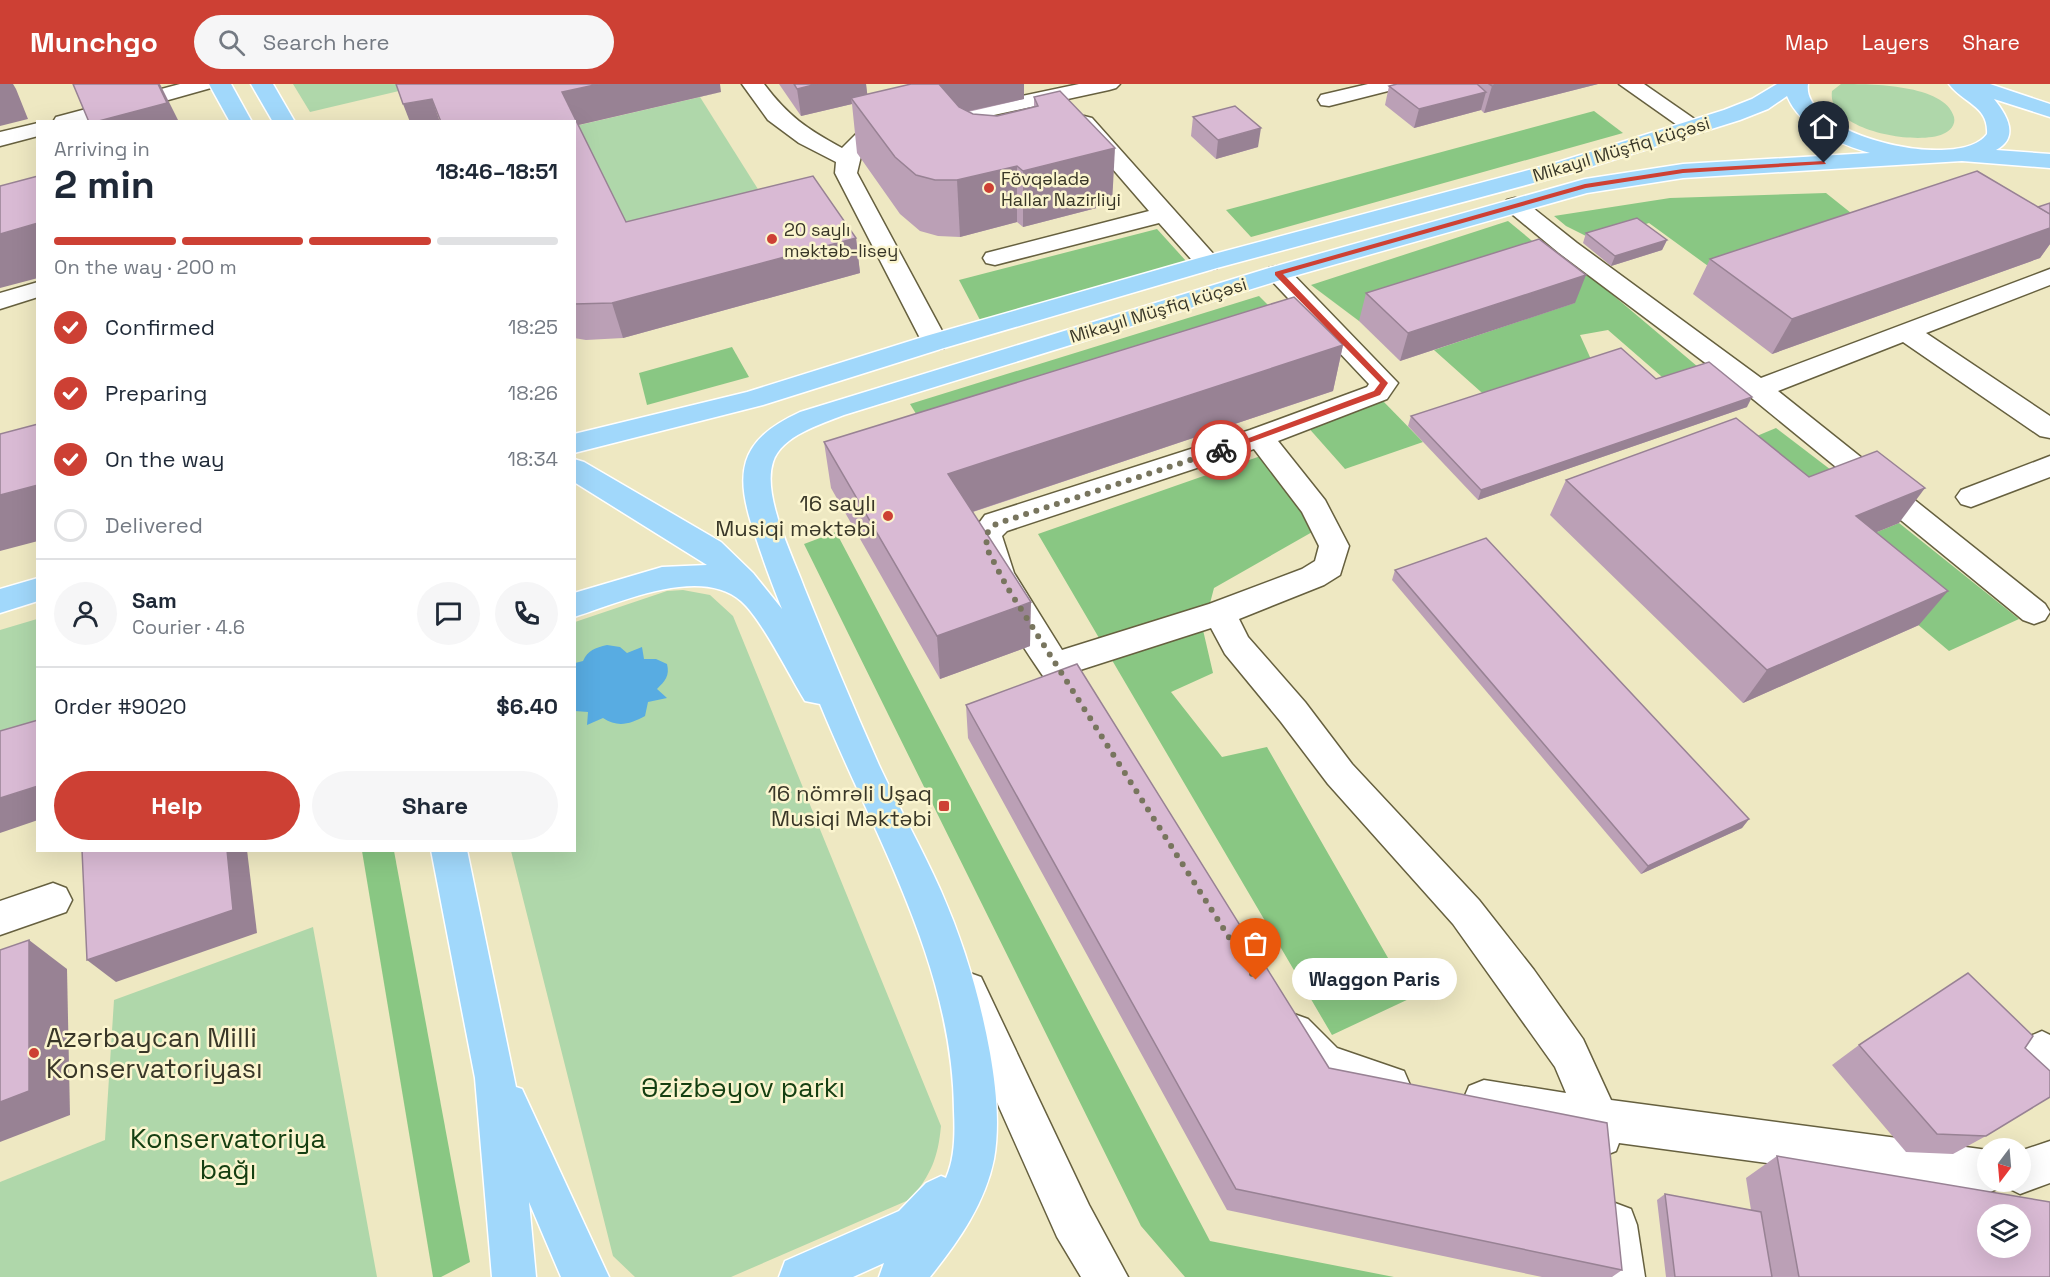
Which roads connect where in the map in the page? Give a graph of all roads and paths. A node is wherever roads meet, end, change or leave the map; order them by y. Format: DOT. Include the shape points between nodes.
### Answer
graph roads {
  1 [pos="204,84"];
  2 [pos="220,84"];
  3 [pos="262,84"];
  4 [pos="753,84"];
  5 [pos="1109,84"];
  6 [pos="1393,84"];
  7 [pos="1630,84"];
  8 [pos="1792,84"];
  9 [pos="1797,84"];
  10 [pos="1960,84"];
  11 [pos="1967,84"];
  12 [pos="1059,89"];
  13 [pos="1329,100"];
  14 [pos="2050,111"];
  15 [pos="71,120"];
  16 [pos="239,120"];
  17 [pos="283,120"];
  18 [pos="1695,127"];
  19 [pos="36,130"];
  20 [pos="0,140"];
  21 [pos="1949,155"];
  22 [pos="846,159"];
  23 [pos="2050,161"];
  24 [pos="1515,205"];
  25 [pos="1165,214"];
  26 [pos="996,258"];
  27 [pos="1208,263"];
  28 [pos="1278,273"];
  29 [pos="2050,276"];
  30 [pos="36,290"];
  31 [pos="0,301"];
  32 [pos="1906,332"];
  33 [pos="935,342"];
  34 [pos="1758,389"];
  35 [pos="2050,429"];
  36 [pos="1260,437"];
  37 [pos="576,463"];
  38 [pos="576,464"];
  39 [pos="2050,466"];
  40 [pos="1971,497"];
  41 [pos="36,590"];
  42 [pos="756,594"];
  43 [pos="0,600"];
  44 [pos="576,604"];
  45 [pos="2034,612"];
  46 [pos="1220,613"];
  47 [pos="1056,665"];
  48 [pos="1101,736"];
  49 [pos="862,765"];
  50 [pos="449,852"];
  51 [pos="53,900"];
  52 [pos="931,913"];
  53 [pos="0,918"];
  54 [pos="1275,1010"];
  55 [pos="495,1078"];
  56 [pos="1598,1119"];
  57 [pos="976,1125"];
  58 [pos="2050,1162"];
  59 [pos="2031,1169"];
  60 [pos="1977,1171"];
  61 [pos="514,1277"];
  62 [pos="587,1277"];
  63 [pos="801,1277"];
  64 [pos="901,1277"];
  65 [pos="1106,1277"];
  66 [pos="1623,1277"];
  1 -- 15 [label="street"];
  2 -- 16 [label="main road"];
  3 -- 17 [label="main road"];
  4 -- 22 [label="street" via="776,115"];
  5 -- 12 [label="street"];
  6 -- 13 [label="street"];
  7 -- 18 [label="street"];
  8 -- 18 [label="main road, Mikayıl Müşfiq küçəsi" via="1760,104"];
  9 -- 21 [label="main road" via="1799,101 1809,113 1840,134 1882,149"];
  10 -- 21 [label="main road" via="1987,102 2000,122 1999,132 1989,145"];
  11 -- 14 [label="main road"];
  12 -- 22 [label="street" via="867,136 851,147"];
  12 -- 25 [label="street" via="1066,104"];
  18 -- 27 [label="main road, Mikayıl Müşfiq küçəsi" via="1563,168"];
  19 -- 20 [label="street"];
  21 -- 23 [label="main road"];
  21 -- 24 [label="main road, Mikayıl Müşfiq küçəsi" via="1683,171 1585,186"];
  22 -- 33 [label="street" via="846,173"];
  24 -- 28 [label="main road, Mikayıl Müşfiq küçəsi"];
  24 -- 34 [label="street"];
  25 -- 26 [label="street"];
  25 -- 27 [label="street"];
  27 -- 33 [label="main road, Mikayıl Müşfiq küçəsi"];
  28 -- 36 [label="street" via="1384,383 1377,393"];
  28 -- 49 [label="main road, Mikayıl Müşfiq küçəsi" via="877,396 804,421 770,443 760,457 756,488 769,533"];
  29 -- 32 [label="street"];
  30 -- 31 [label="street"];
  32 -- 34 [label="street"];
  32 -- 35 [label="street"];
  33 -- 37 [label="main road, Mikayıl Müşfiq küçəsi" via="753,399 618,451"];
  34 -- 45 [label="street"];
  36 -- 46 [label="street" via="1315,507 1334,546 1329,567"];
  36 -- 47 [label="street" via="996,524 986,534 987,549 1007,587"];
  38 -- 42 [label="main road" via="710,550"];
  39 -- 40 [label="street"];
  41 -- 43 [label="main road"];
  42 -- 44 [label="main road" via="729,582 693,575 656,581"];
  42 -- 49 [label="main road"];
  46 -- 47 [label="street"];
  46 -- 56 [label="street" via="1236,645 1340,774 1466,912 1520,983 1569,1053"];
  47 -- 48 [label="street"];
  49 -- 52 [label="main road"];
  50 -- 55 [label="main road"];
  51 -- 53 [label="street"];
  52 -- 57 [label="main road" via="959,1004"];
  52 -- 65 [label="street" via="1073,1221"];
  54 -- 56 [label="street" via="1323,1062 1372,1082"];
  55 -- 61 [label="main road"];
  55 -- 62 [label="main road"];
  56 -- 60 [label="street"];
  56 -- 66 [label="street"];
  57 -- 63 [label="main road" via="947,1189 915,1227"];
  57 -- 64 [label="main road" via="966,1182 950,1211"];
  58 -- 59 [label="street"];
}
